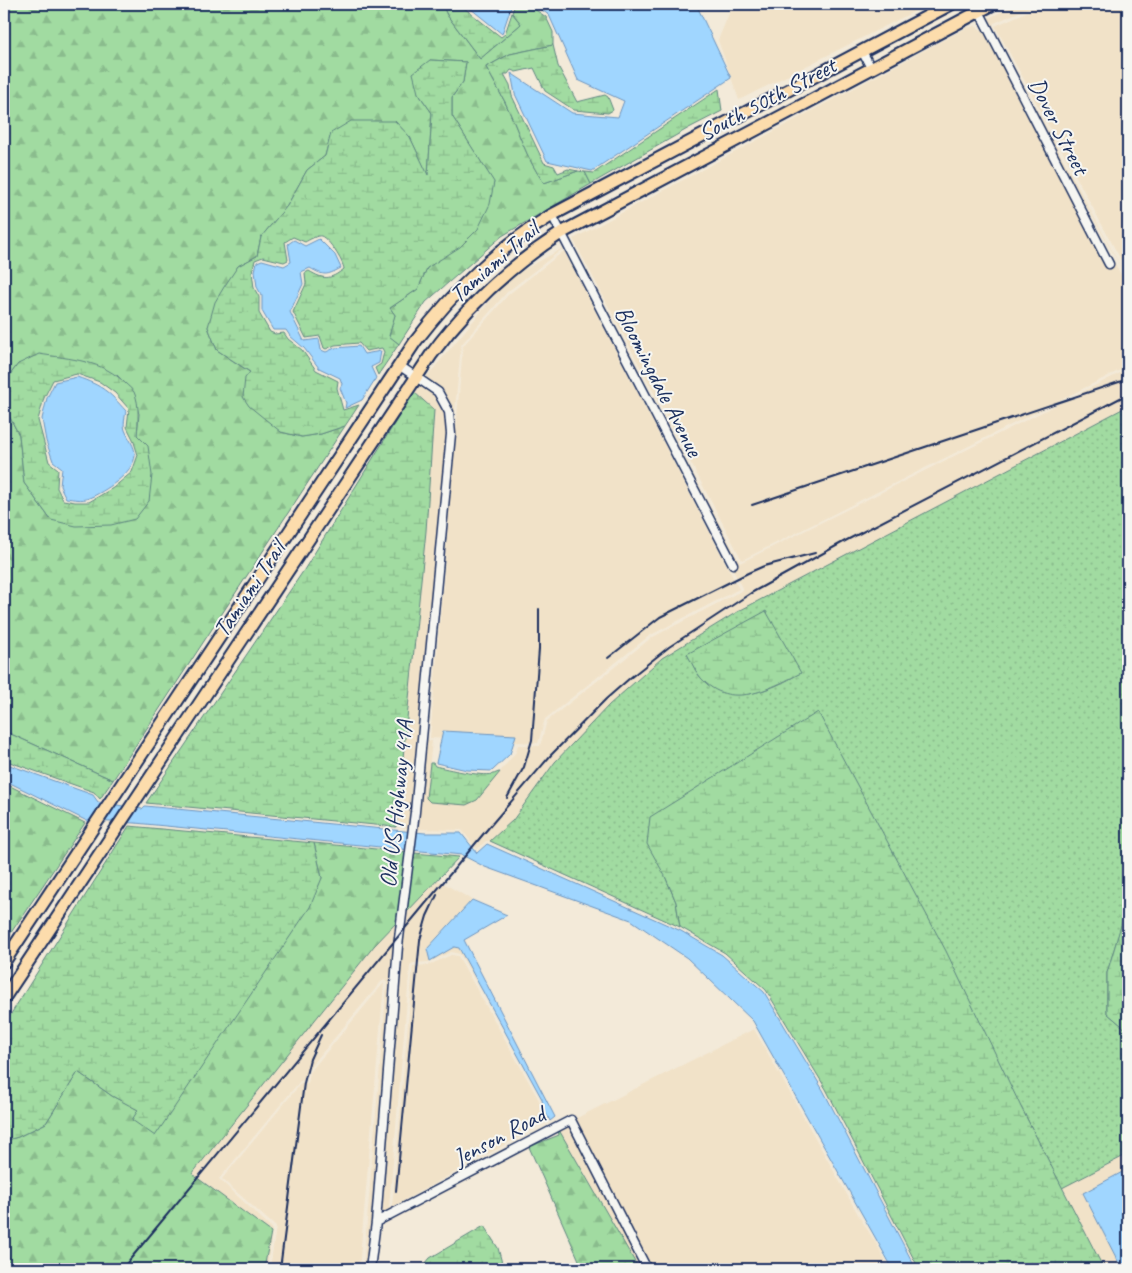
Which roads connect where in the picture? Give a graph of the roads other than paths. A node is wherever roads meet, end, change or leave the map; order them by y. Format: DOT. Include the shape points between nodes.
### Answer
graph roads {
  1 [pos="951,4"];
  2 [pos="993,4"];
  3 [pos="978,8"];
  4 [pos="862,51"];
  5 [pos="871,68"];
  6 [pos="552,216"];
  7 [pos="561,233"];
  8 [pos="1109,264"];
  9 [pos="400,366"];
  10 [pos="416,377"];
  11 [pos="733,564"];
  12 [pos="4,962"];
  13 [pos="4,998"];
  14 [pos="376,1222"];
  15 [pos="370,1269"];
  16 [pos="648,1269"];
  1 -- 4 [label="main road, South 50th Street"];
  2 -- 3 [label="main road, South 50th Street"];
  3 -- 5 [label="main road, South 50th Street"];
  3 -- 8 [label="street, Dover Street"];
  4 -- 5 [label="street"];
  4 -- 6 [label="main road, South 50th Street"];
  5 -- 7 [label="main road, South 50th Street"];
  6 -- 7 [label="street, Bloomingdale Avenue"];
  6 -- 9 [label="main road, Tamiami Trail" via="487,262 431,322"];
  7 -- 10 [label="main road, Tamiami Trail" via="519,262 479,297"];
  7 -- 11 [label="street, Bloomingdale Avenue"];
  9 -- 10 [label="street, Old US Highway 41A"];
  9 -- 12 [label="main road, Tamiami Trail"];
  10 -- 13 [label="main road, Tamiami Trail"];
  10 -- 14 [label="street, Old US Highway 41A" via="438,392 449,412 451,434 413,828 398,946"];
  14 -- 15 [label="street, Old US Highway 41A"];
  14 -- 16 [label="street, Jenson Road" via="571,1120"];
}
